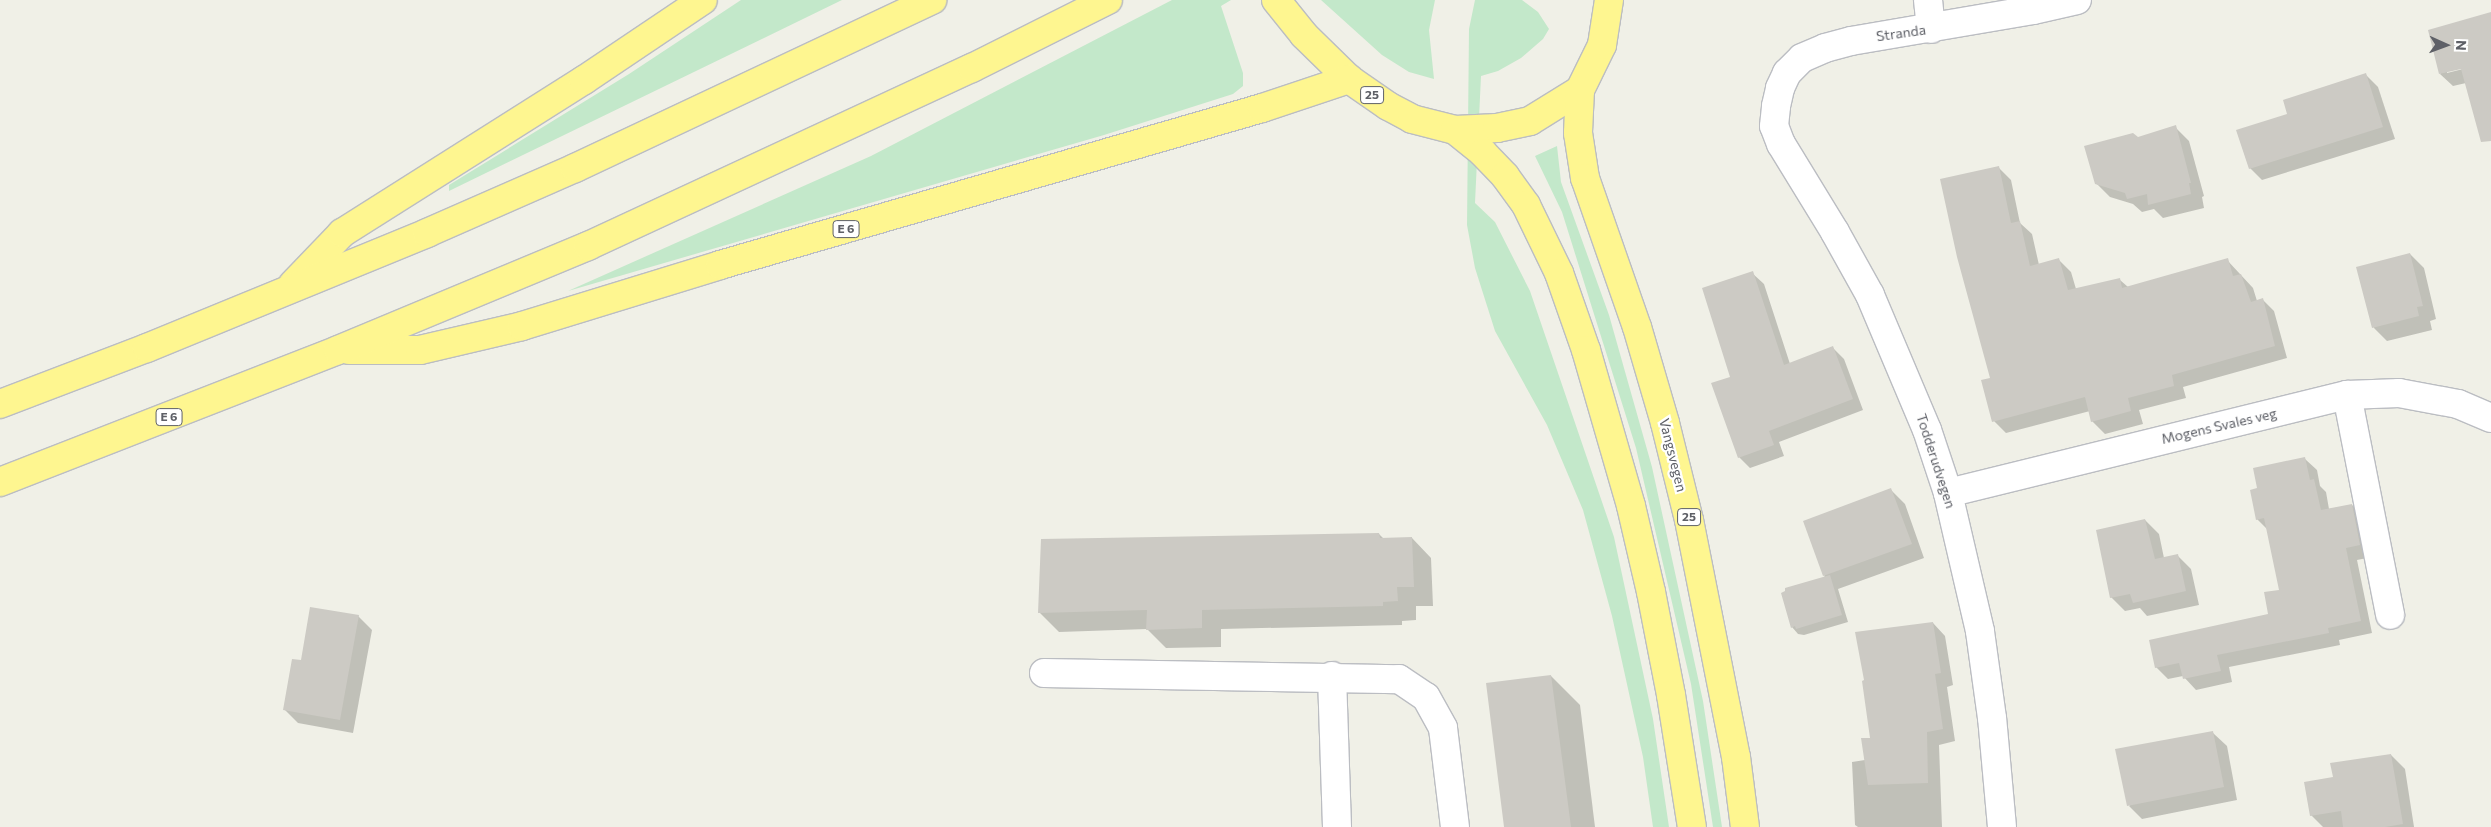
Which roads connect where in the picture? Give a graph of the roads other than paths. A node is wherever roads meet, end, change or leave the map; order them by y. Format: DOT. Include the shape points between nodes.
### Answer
graph roads {
  1 [pos="703,0"];
  2 [pos="932,0"];
  3 [pos="1108,0"];
  4 [pos="1276,0"];
  5 [pos="1609,0"];
  6 [pos="1928,0"];
  7 [pos="2077,0"];
  8 [pos="1931,29"];
  9 [pos="1349,79"];
  10 [pos="1580,90"];
  11 [pos="1774,126"];
  12 [pos="1455,130"];
  13 [pos="285,292"];
  14 [pos="338,350"];
  15 [pos="2347,396"];
  16 [pos="0,404"];
  17 [pos="2491,418"];
  18 [pos="0,482"];
  19 [pos="1948,493"];
  20 [pos="2390,615"];
  21 [pos="1044,673"];
  22 [pos="1332,676"];
  23 [pos="1337,827"];
  24 [pos="1455,827"];
  25 [pos="1692,827"];
  26 [pos="1745,827"];
  27 [pos="2002,827"];
  1 -- 13 [label="highway" via="584,80 342,233"];
  2 -- 13 [label="highway" via="575,168"];
  3 -- 14 [label="highway, E 6" via="972,68 588,246"];
  4 -- 9 [label="highway, 25" via="1304,35"];
  5 -- 10 [label="highway, 25" via="1602,45"];
  6 -- 8 [label="street"];
  7 -- 8 [label="street, Stranda"];
  8 -- 11 [label="street, Stranda" via="1851,41 1802,58 1780,88"];
  9 -- 12 [label="highway, 25" via="1412,119"];
  9 -- 14 [label="highway, E 6" via="1262,108 720,265 522,326 420,350"];
  10 -- 12 [label="highway, 25" via="1530,121 1497,128"];
  10 -- 26 [label="highway, Vangsvegen / 25" via="1578,133 1585,178 1637,327 1685,502 1736,758"];
  11 -- 19 [label="street, Todderudvegen" via="1781,144 1870,295 1923,421"];
  12 -- 25 [label="highway, 25" via="1505,176 1526,205 1559,274 1586,350 1626,489 1651,592"];
  13 -- 16 [label="highway"];
  14 -- 18 [label="highway, E 6"];
  15 -- 17 [label="street, Mogens Svales veg" via="2398,393 2458,404"];
  15 -- 19 [label="street, Mogens Svales veg"];
  15 -- 20 [label="street"];
  19 -- 27 [label="street, Todderudvegen" via="1980,631"];
  21 -- 22 [label="street"];
  22 -- 23 [label="street"];
  22 -- 24 [label="street" via="1399,679 1426,697 1443,728"];
}
